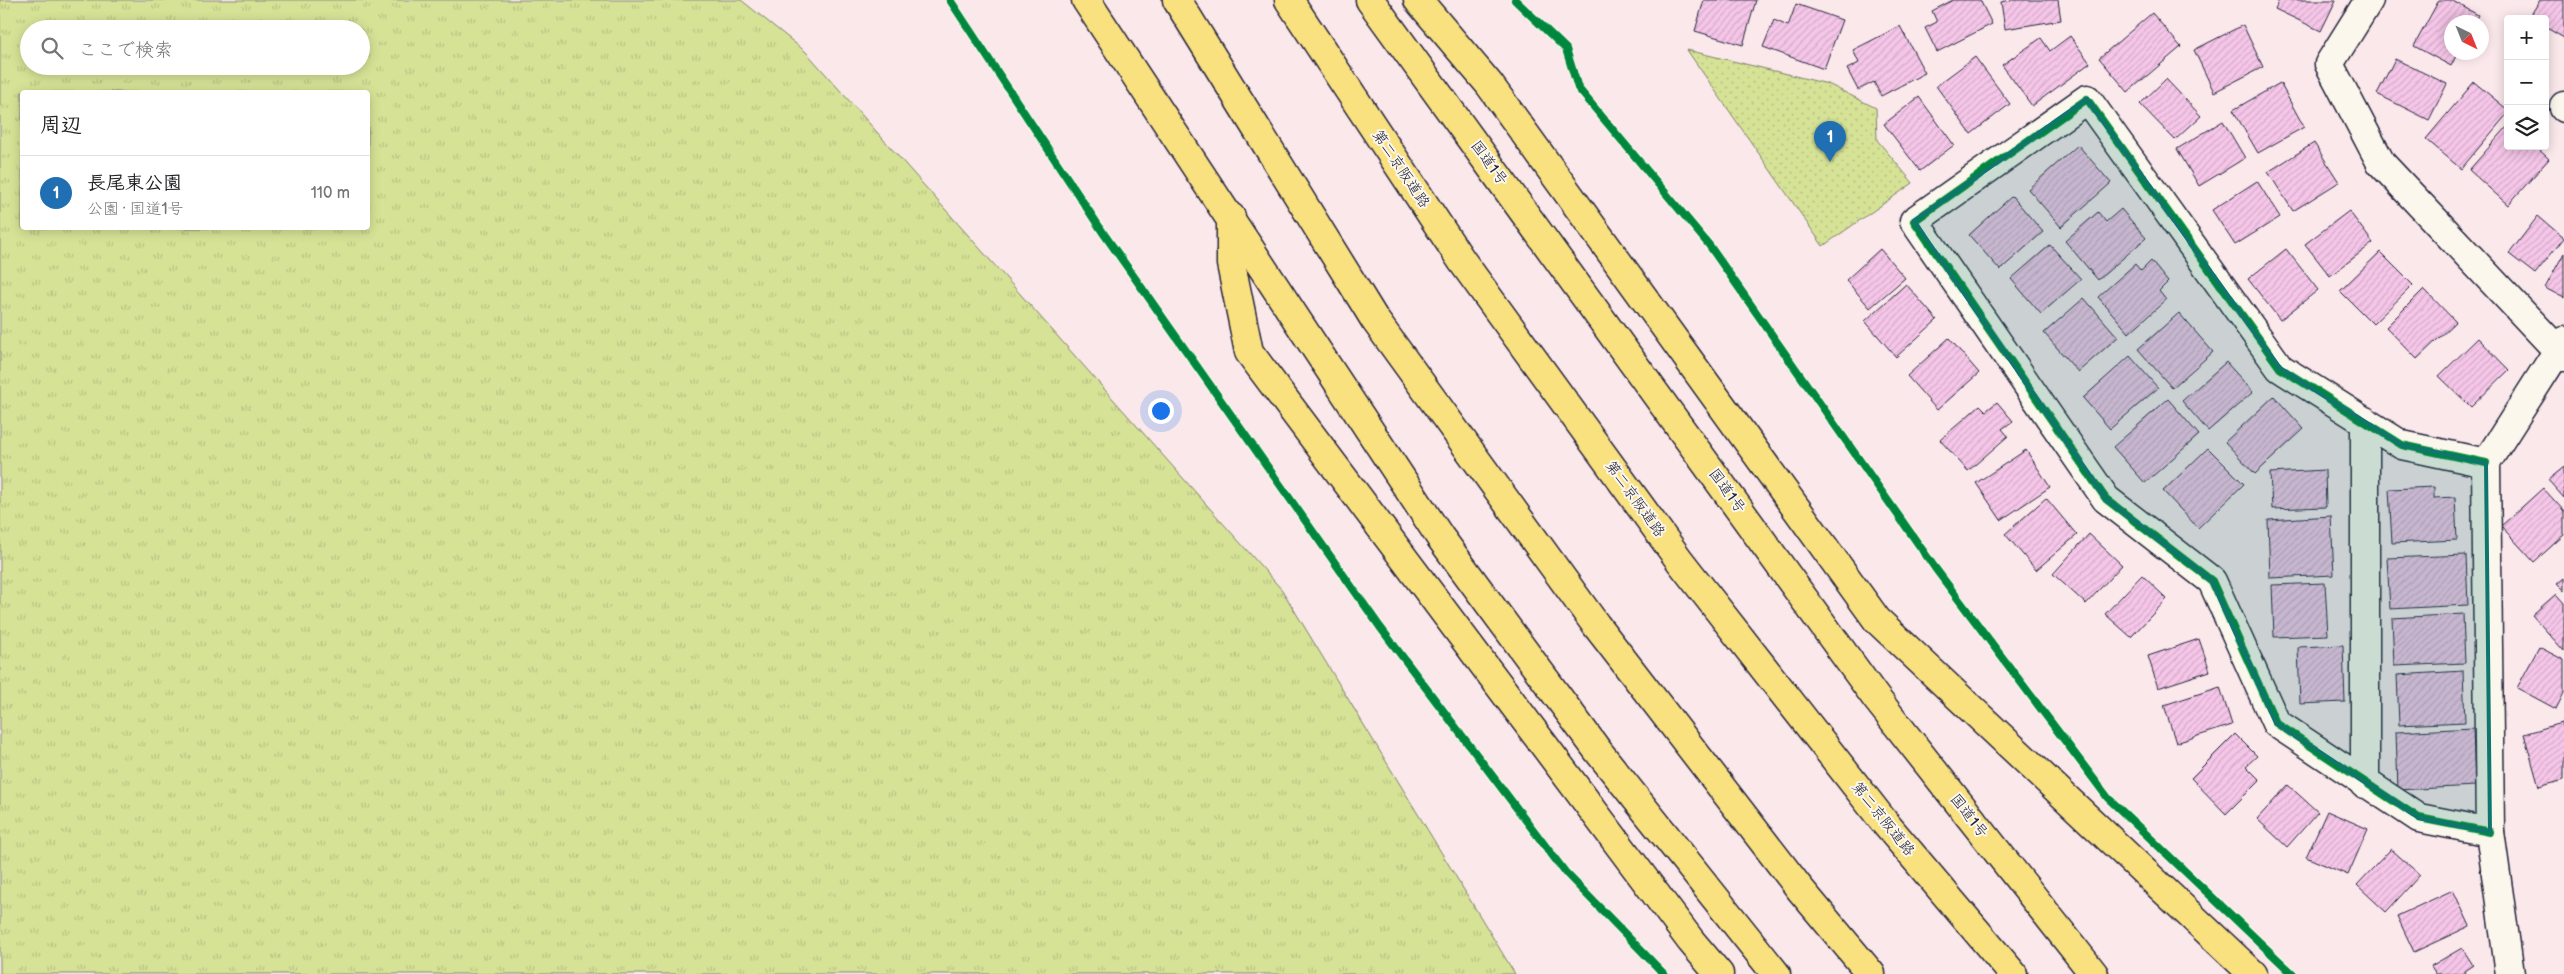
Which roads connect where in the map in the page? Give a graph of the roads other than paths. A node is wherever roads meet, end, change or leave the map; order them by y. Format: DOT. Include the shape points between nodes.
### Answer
graph roads {
  1 [pos="1086,0"];
  2 [pos="1177,0"];
  3 [pos="1289,0"];
  4 [pos="1370,0"];
  5 [pos="1418,0"];
  6 [pos="2369,0"];
  7 [pos="1231,218"];
  8 [pos="2562,350"];
  9 [pos="2365,421"];
  10 [pos="2486,463"];
  11 [pos="2365,784"];
  12 [pos="2490,832"];
  13 [pos="1719,974"];
  14 [pos="1776,974"];
  15 [pos="1871,974"];
  16 [pos="2013,974"];
  17 [pos="2094,974"];
  18 [pos="2253,974"];
  19 [pos="2510,974"];
  1 -- 7 [label="highway"];
  2 -- 15 [label="highway" via="1375,320 1596,625 1800,889"];
  3 -- 16 [label="highway, 第二京阪道路" via="1462,261 1680,561 1885,823"];
  4 -- 17 [label="highway, 国道1号" via="1876,698"];
  5 -- 18 [label="highway" via="1490,84 1877,620"];
  6 -- 8 [label="street" via="2329,64 2381,163"];
  7 -- 13 [label="highway" via="1231,264 1249,352"];
  7 -- 14 [label="highway" via="1440,537 1598,751"];
  8 -- 10 [label="street"];
  9 -- 10 [label="street" via="2402,445"];
  9 -- 11 [label="street"];
  9 -- 11 [label="street" via="2280,368 2087,99 1914,221 2106,499 2212,581 2276,723"];
  10 -- 12 [label="street"];
  11 -- 12 [label="street" via="2419,818"];
  12 -- 19 [label="street"];
}
